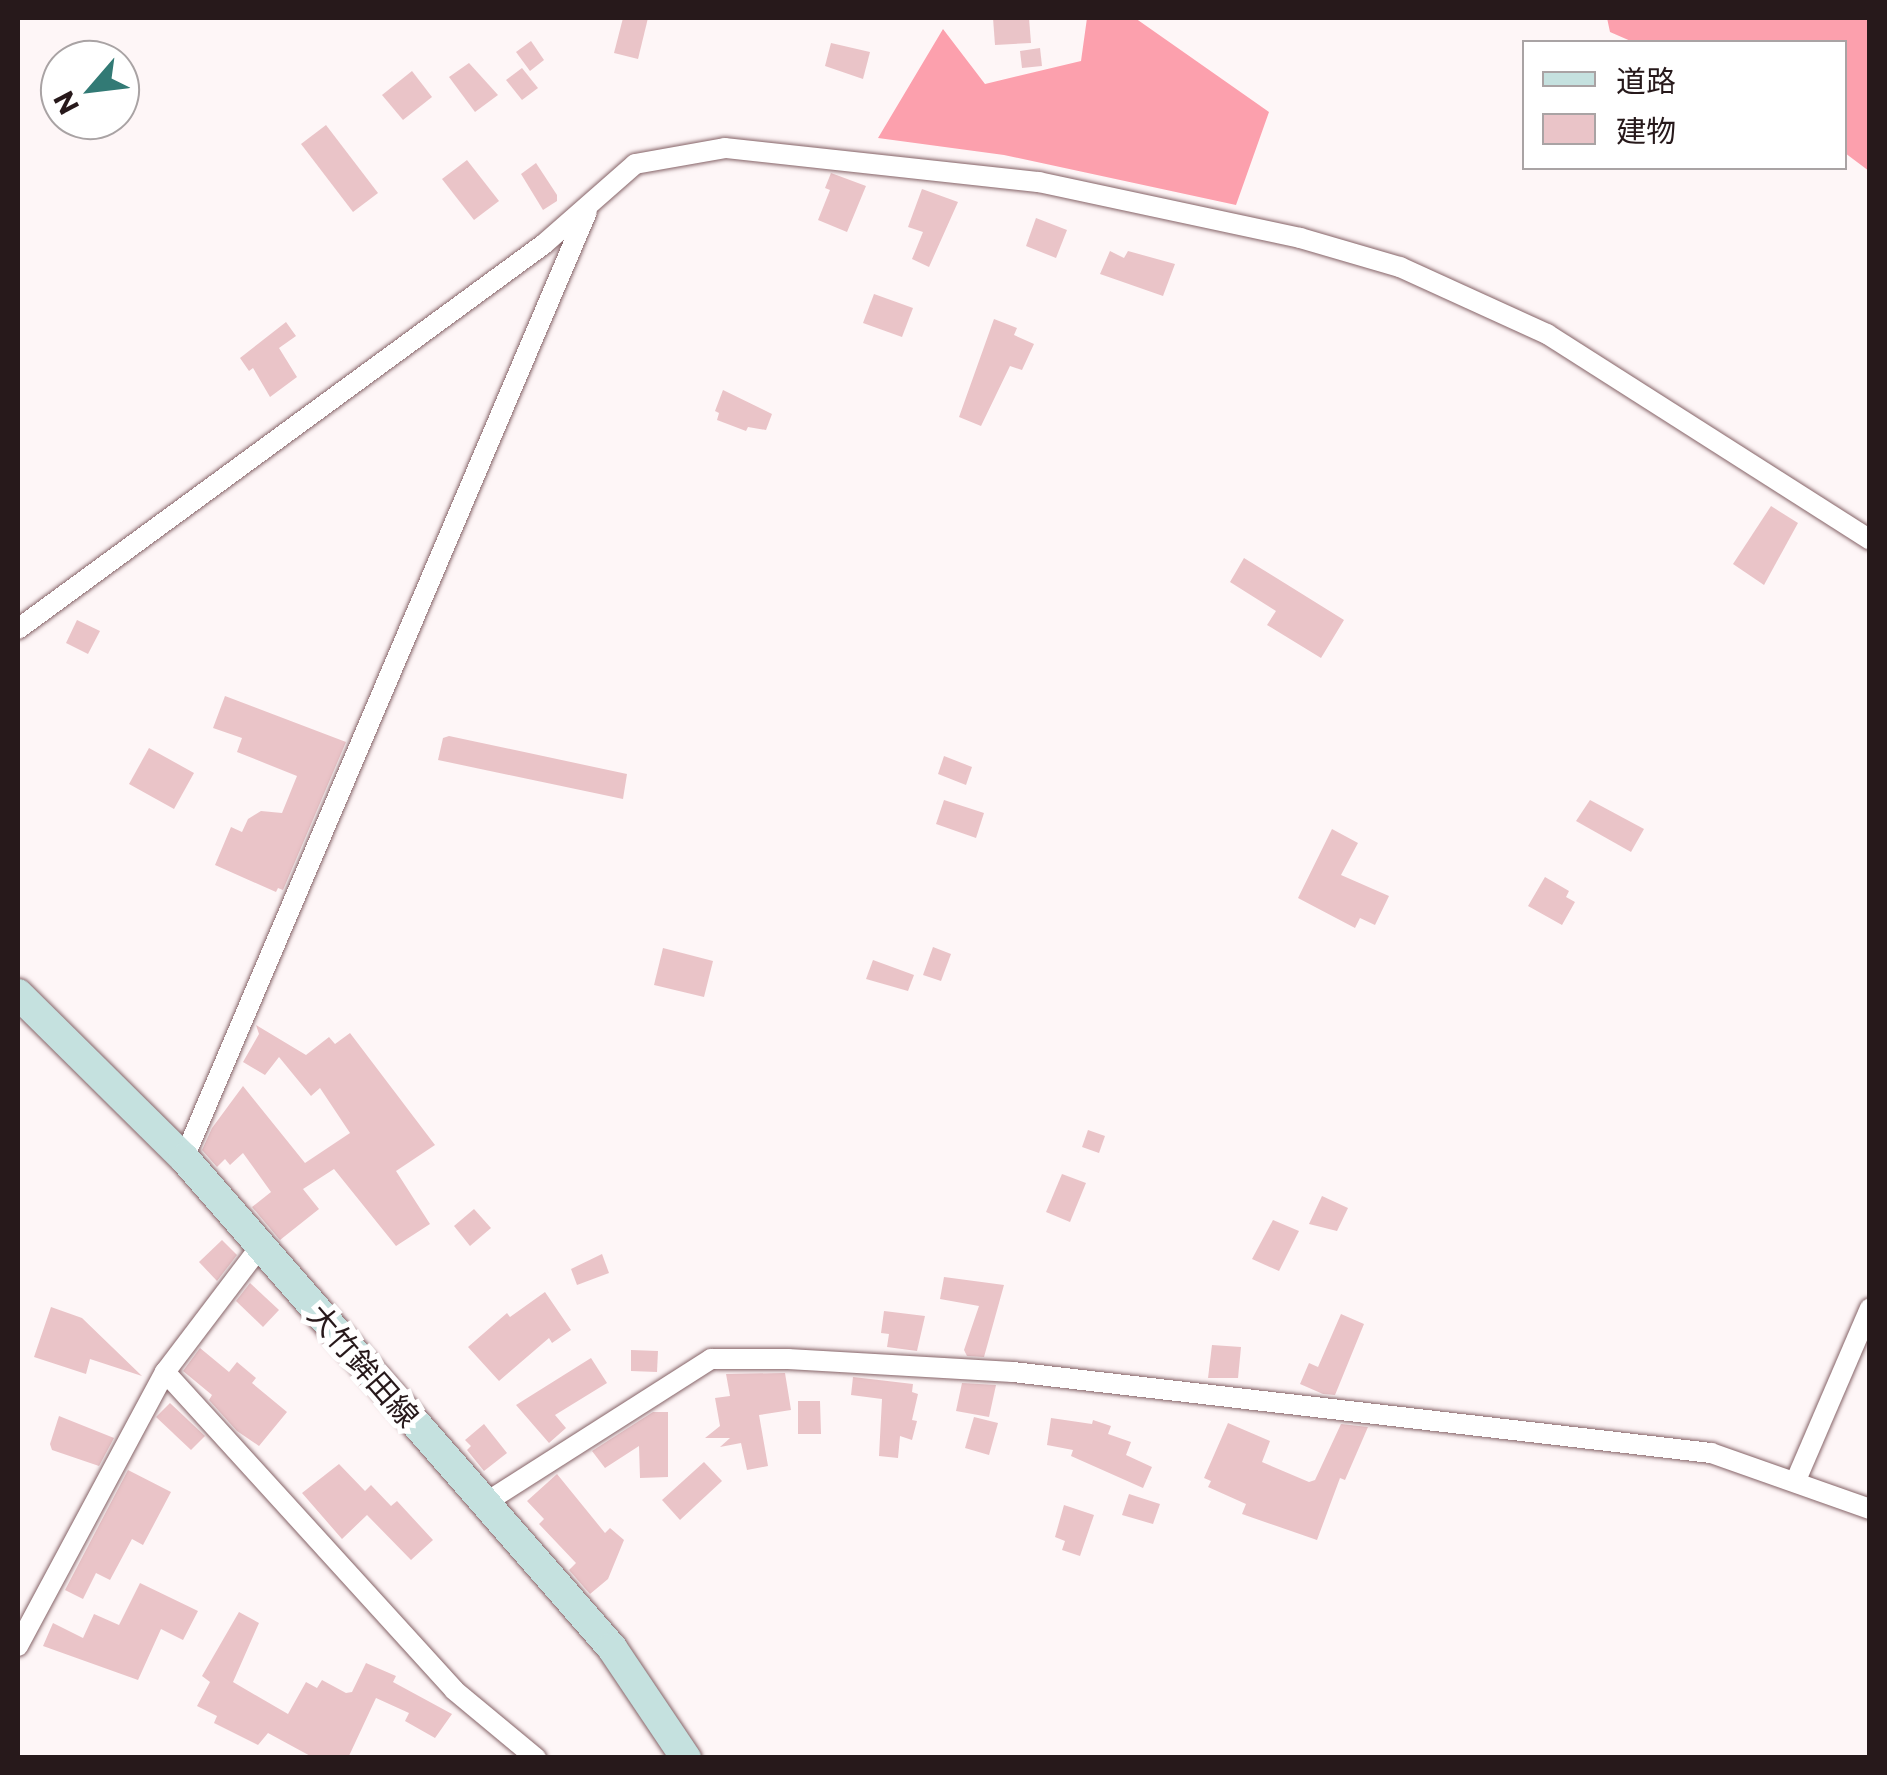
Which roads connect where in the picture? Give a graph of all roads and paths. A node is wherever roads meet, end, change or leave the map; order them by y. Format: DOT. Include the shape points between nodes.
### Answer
graph roads {
  1 [pos="590,204"];
  2 [pos="1870,540"];
  3 [pos="18,629"];
  4 [pos="18,994"];
  5 [pos="184,1158"];
  6 [pos="260,1247"];
  7 [pos="1870,1308"];
  8 [pos="165,1372"];
  9 [pos="1796,1480"];
  10 [pos="485,1504"];
  11 [pos="1870,1509"];
  12 [pos="18,1646"];
  13 [pos="536,1758"];
  14 [pos="686,1758"];
  1 -- 2 [label="street" via="635,164 725,148 1039,182 1300,238 1400,267 1547,334"];
  1 -- 3 [label="street"];
  1 -- 5 [label="street"];
  4 -- 5 [label="main road, 大竹鉾田線"];
  5 -- 6 [label="main road, 大竹鉾田線"];
  6 -- 8 [label="street"];
  6 -- 10 [label="main road, 大竹鉾田線"];
  7 -- 9 [label="street"];
  8 -- 12 [label="street"];
  8 -- 13 [label="street" via="454,1690"];
  9 -- 10 [label="street" via="1711,1453 1013,1372 711,1359"];
  9 -- 11 [label="street"];
  10 -- 14 [label="main road, 大竹鉾田線" via="612,1648"];
}
